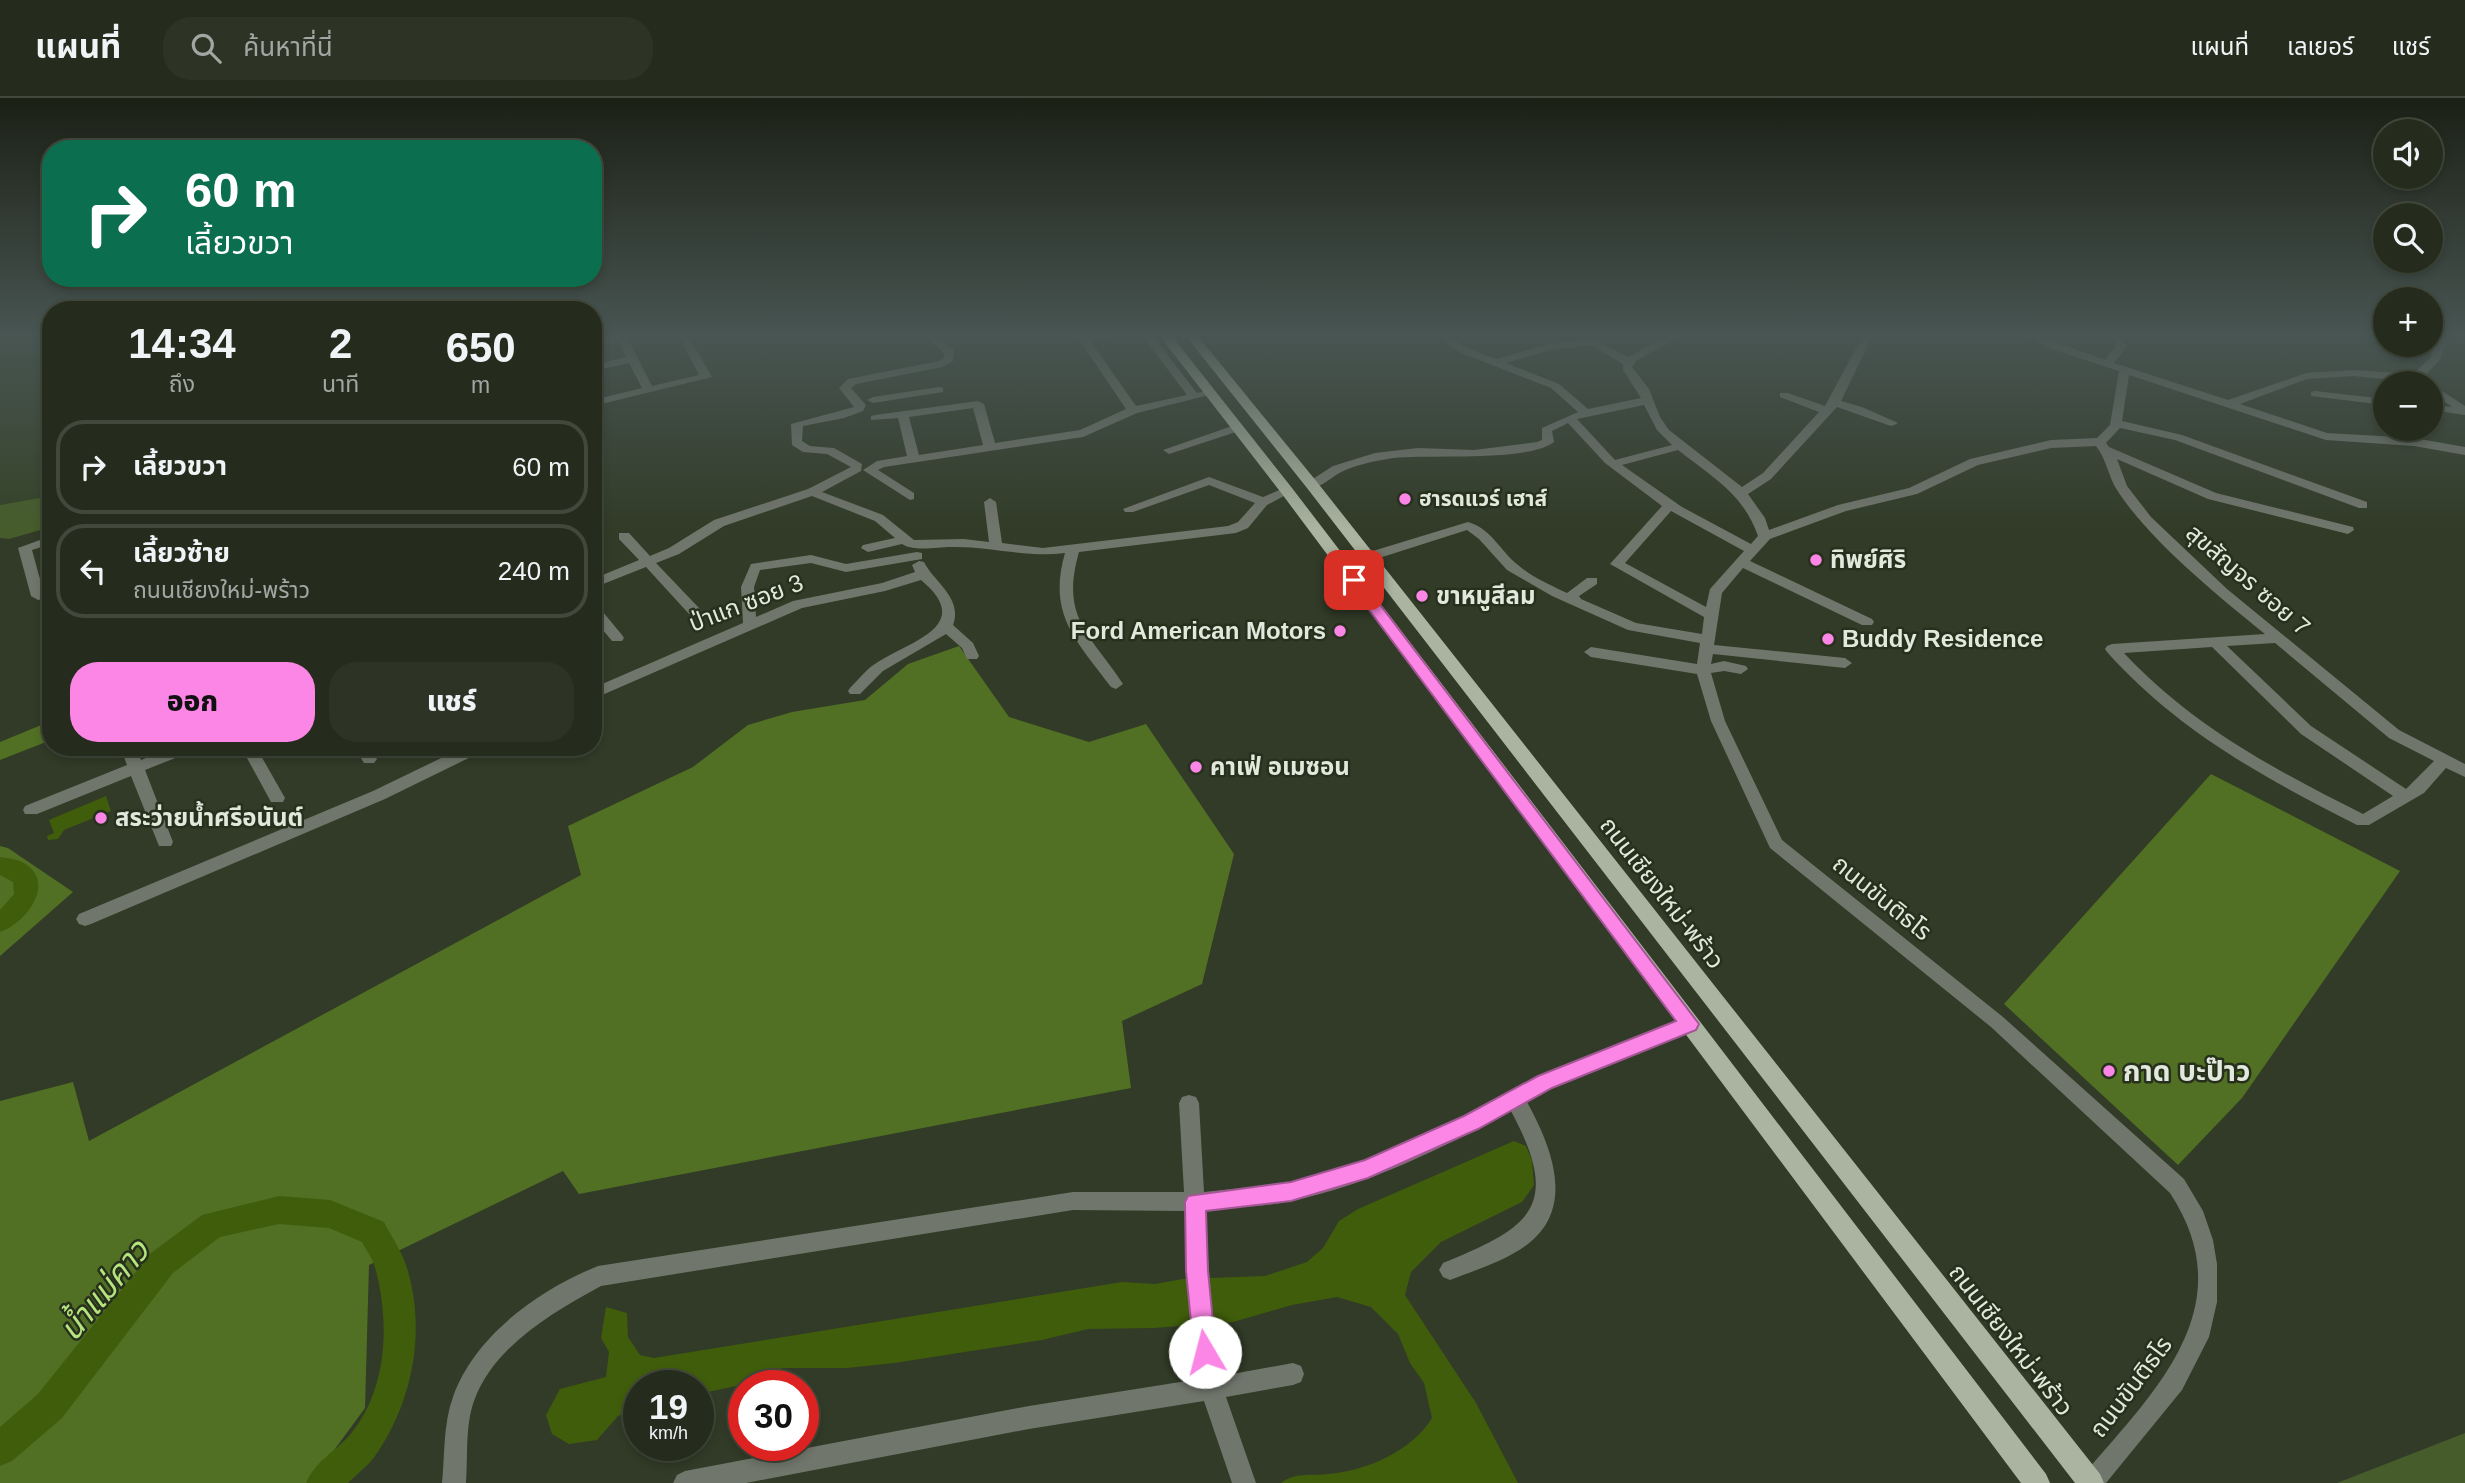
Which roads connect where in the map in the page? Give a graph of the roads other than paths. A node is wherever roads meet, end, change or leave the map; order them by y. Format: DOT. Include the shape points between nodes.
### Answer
graph roads {
  1 [pos="855,400"];
  2 [pos="941,400"];
  3 [pos="1126,400"];
  4 [pos="1181,400"];
  5 [pos="1207,400"];
  6 [pos="1243,400"];
  7 [pos="1571,400"];
  8 [pos="1802,400"];
  9 [pos="1834,400"];
  10 [pos="2120,400"];
  11 [pos="2221,400"];
  12 [pos="2240,400"];
  13 [pos="2448,400"];
  14 [pos="1646,401"];
  15 [pos="2231,403"];
  16 [pos="1830,407"];
  17 [pos="943,409"];
  18 [pos="2443,409"];
  19 [pos="1133,410"];
  20 [pos="2465,412"];
  21 [pos="903,414"];
  22 [pos="1587,414"];
  23 [pos="875,418"];
  24 [pos="1571,419"];
  25 [pos="1892,423"];
  26 [pos="2118,424"];
  27 [pos="1238,428"];
  28 [pos="2414,442"];
  29 [pos="1680,446"];
  30 [pos="2102,446"];
  31 [pos="990,447"];
  32 [pos="1169,450"];
  33 [pos="2465,451"];
  34 [pos="914,459"];
  35 [pos="1613,464"];
  36 [pos="1311,485"];
  37 [pos="1287,491"];
  38 [pos="812,492"];
  39 [pos="1742,492"];
  40 [pos="910,496"];
  41 [pos="990,502"];
  42 [pos="1264,502"];
  43 [pos="2363,505"];
  44 [pos="1669,506"];
  45 [pos="1129,509"];
  46 [pos="2348,530"];
  47 [pos="624,536"];
  48 [pos="1765,536"];
  49 [pos="905,539"];
  50 [pos="42,543"];
  51 [pos="868,548"];
  52 [pos="996,548"];
  53 [pos="1073,549"];
  54 [pos="1752,550"];
  55 [pos="919,551"];
  56 [pos="1368,557"];
  57 [pos="1741,562"];
  58 [pos="647,563"];
  59 [pos="922,575"];
  60 [pos="602,580"];
  61 [pos="1592,581"];
  62 [pos="42,595"];
  63 [pos="1575,602"];
  64 [pos="694,611"];
  65 [pos="1711,615"];
  66 [pos="602,620"];
  67 [pos="1867,622"];
  68 [pos="750,624"];
  69 [pos="942,632"];
  70 [pos="617,638"];
  71 [pos="2278,638"];
  72 [pos="2215,642"];
  73 [pos="1707,644"];
  74 [pos="1591,652"];
  75 [pos="972,656"];
  76 [pos="1845,663"];
  77 [pos="1741,669"];
  78 [pos="1703,670"];
  79 [pos="1116,684"];
  80 [pos="602,690"];
  81 [pos="855,691"];
  82 [pos="132,756"];
  83 [pos="166,756"];
  84 [pos="253,756"];
  85 [pos="460,756"];
  86 [pos="2443,761"];
  87 [pos="137,768"];
  88 [pos="2465,771"];
  89 [pos="2405,796"];
  90 [pos="277,798"];
  91 [pos="32,810"];
  92 [pos="165,842"];
  93 [pos="85,919"];
  94 [pos="1689,1024"];
  95 [pos="1515,1099"];
  96 [pos="1189,1103"];
  97 [pos="1196,1202"];
  98 [pos="1450,1270"];
  99 [pos="1293,1374"];
  100 [pos="1212,1390"];
  101 [pos="454,1483"];
  102 [pos="685,1483"];
  103 [pos="1244,1483"];
  104 [pos="2038,1483"];
  105 [pos="2091,1483"];
  1 -- 38 [label="street" via="859,409 797,424 796,442 801,446 830,451 857,468"];
  2 -- 17 [label="street"];
  3 -- 19 [label="street"];
  4 -- 19 [label="street"];
  5 -- 27 [label="main road"];
  6 -- 36 [label="main road, ถนนเชียงใหม่-พร้าว"];
  7 -- 22 [label="street"];
  8 -- 16 [label="street"];
  9 -- 16 [label="street"];
  10 -- 26 [label="street"];
  11 -- 15 [label="street"];
  12 -- 15 [label="street"];
  13 -- 20 [label="street"];
  14 -- 22 [label="street"];
  14 -- 29 [label="street" via="1655,419"];
  15 -- 28 [label="street" via="2326,436"];
  16 -- 25 [label="street" via="1858,409"];
  16 -- 39 [label="street" via="1767,476"];
  17 -- 21 [label="street"];
  17 -- 31 [label="street" via="978,404"];
  18 -- 20 [label="street"];
  19 -- 31 [label="street" via="1083,433"];
  21 -- 23 [label="street"];
  21 -- 34 [label="street"];
  22 -- 24 [label="street"];
  24 -- 35 [label="street"];
  24 -- 36 [label="street" via="1549,427 1548,442 1539,445 1474,454 1418,452 1375,457 1337,469"];
  26 -- 30 [label="street"];
  26 -- 43 [label="street" via="2178,437"];
  27 -- 32 [label="street"];
  27 -- 37 [label="main road"];
  28 -- 33 [label="street"];
  29 -- 35 [label="street"];
  29 -- 39 [label="street"];
  30 -- 46 [label="street" via="2212,496"];
  30 -- 48 [label="street, ถนนขันติธโร" via="2041,447 1974,462 1913,491 1842,508"];
  30 -- 71 [label="street, สุขสัญจร ซอย 7" via="2121,487 2147,520"];
  31 -- 34 [label="street"];
  34 -- 40 [label="street" via="869,470"];
  35 -- 44 [label="street"];
  36 -- 37 [label="main road"];
  36 -- 56 [label="main road, ถนนเชียงใหม่-พร้าว"];
  37 -- 42 [label="street"];
  37 -- 94 [label="main road"];
  38 -- 49 [label="street" via="879,518"];
  38 -- 58 [label="street" via="730,519"];
  39 -- 48 [label="street"];
  41 -- 52 [label="street"];
  42 -- 45 [label="street" via="1209,481"];
  42 -- 53 [label="street" via="1244,525 1231,530"];
  44 -- 54 [label="street"];
  44 -- 65 [label="street" via="1617,564"];
  47 -- 58 [label="street"];
  48 -- 54 [label="street, ถนนขันติธโร"];
  49 -- 51 [label="street"];
  49 -- 55 [label="street"];
  50 -- 62 [label="street" via="25,548 38,596"];
  52 -- 53 [label="street"];
  52 -- 55 [label="street" via="937,543"];
  53 -- 79 [label="street" via="1065,580 1069,614"];
  54 -- 57 [label="street, ถนนขันติธโร"];
  55 -- 59 [label="street"];
  55 -- 68 [label="street" via="846,568 811,559 756,567 749,576 746,604"];
  56 -- 63 [label="street" via="1468,527 1481,533 1506,562"];
  56 -- 105 [label="main road, ถนนเชียงใหม่-พร้าว"];
  57 -- 65 [label="street, ถนนขันติธโร" via="1715,592"];
  57 -- 67 [label="street"];
  58 -- 60 [label="street"];
  58 -- 64 [label="street"];
  59 -- 68 [label="street, ป่าแก ซอย 3" via="798,604"];
  59 -- 69 [label="street" via="940,589 949,616"];
  61 -- 63 [label="street" via="1572,595"];
  63 -- 73 [label="street" via="1633,627"];
  65 -- 73 [label="street, ถนนขันติธโร"];
  66 -- 70 [label="street"];
  68 -- 80 [label="street, ป่าแก ซอย 3"];
  69 -- 75 [label="street" via="968,646"];
  69 -- 81 [label="street" via="878,668"];
  71 -- 72 [label="street"];
  71 -- 86 [label="street, สุขสัญจร ซอย 7" via="2394,734"];
  72 -- 89 [label="street" via="2306,730"];
  72 -- 89 [label="street" via="2112,649 2187,720 2257,768 2363,821"];
  73 -- 76 [label="street"];
  73 -- 78 [label="street, ถนนขันติธโร"];
  74 -- 78 [label="street"];
  77 -- 78 [label="street"];
  78 -- 105 [label="street, ถนนขันติธโร" via="1718,721 1776,844 1997,1022 2177,1186 2193,1208 2207,1262 2207,1302 2196,1343 2178,1377"];
  82 -- 87 [label="street"];
  83 -- 87 [label="street"];
  84 -- 90 [label="street"];
  85 -- 93 [label="street" via="379,796"];
  86 -- 88 [label="street, สุขสัญจร ซอย 7"];
  86 -- 89 [label="street" via="2418,789"];
  87 -- 91 [label="street"];
  87 -- 92 [label="street"];
  94 -- 95 [label="street" via="1545,1082"];
  94 -- 104 [label="main road"];
  95 -- 97 [label="street" via="1368,1169 1291,1192"];
  95 -- 98 [label="street" via="1543,1156 1545,1176 1539,1208 1529,1230"];
  96 -- 97 [label="street"];
  97 -- 100 [label="street" via="1202,1332"];
  97 -- 101 [label="street" via="1073,1201 598,1276 553,1300 511,1332 478,1373 463,1399"];
  99 -- 100 [label="street"];
  100 -- 102 [label="street" via="1000,1423"];
  100 -- 103 [label="street"];
}
